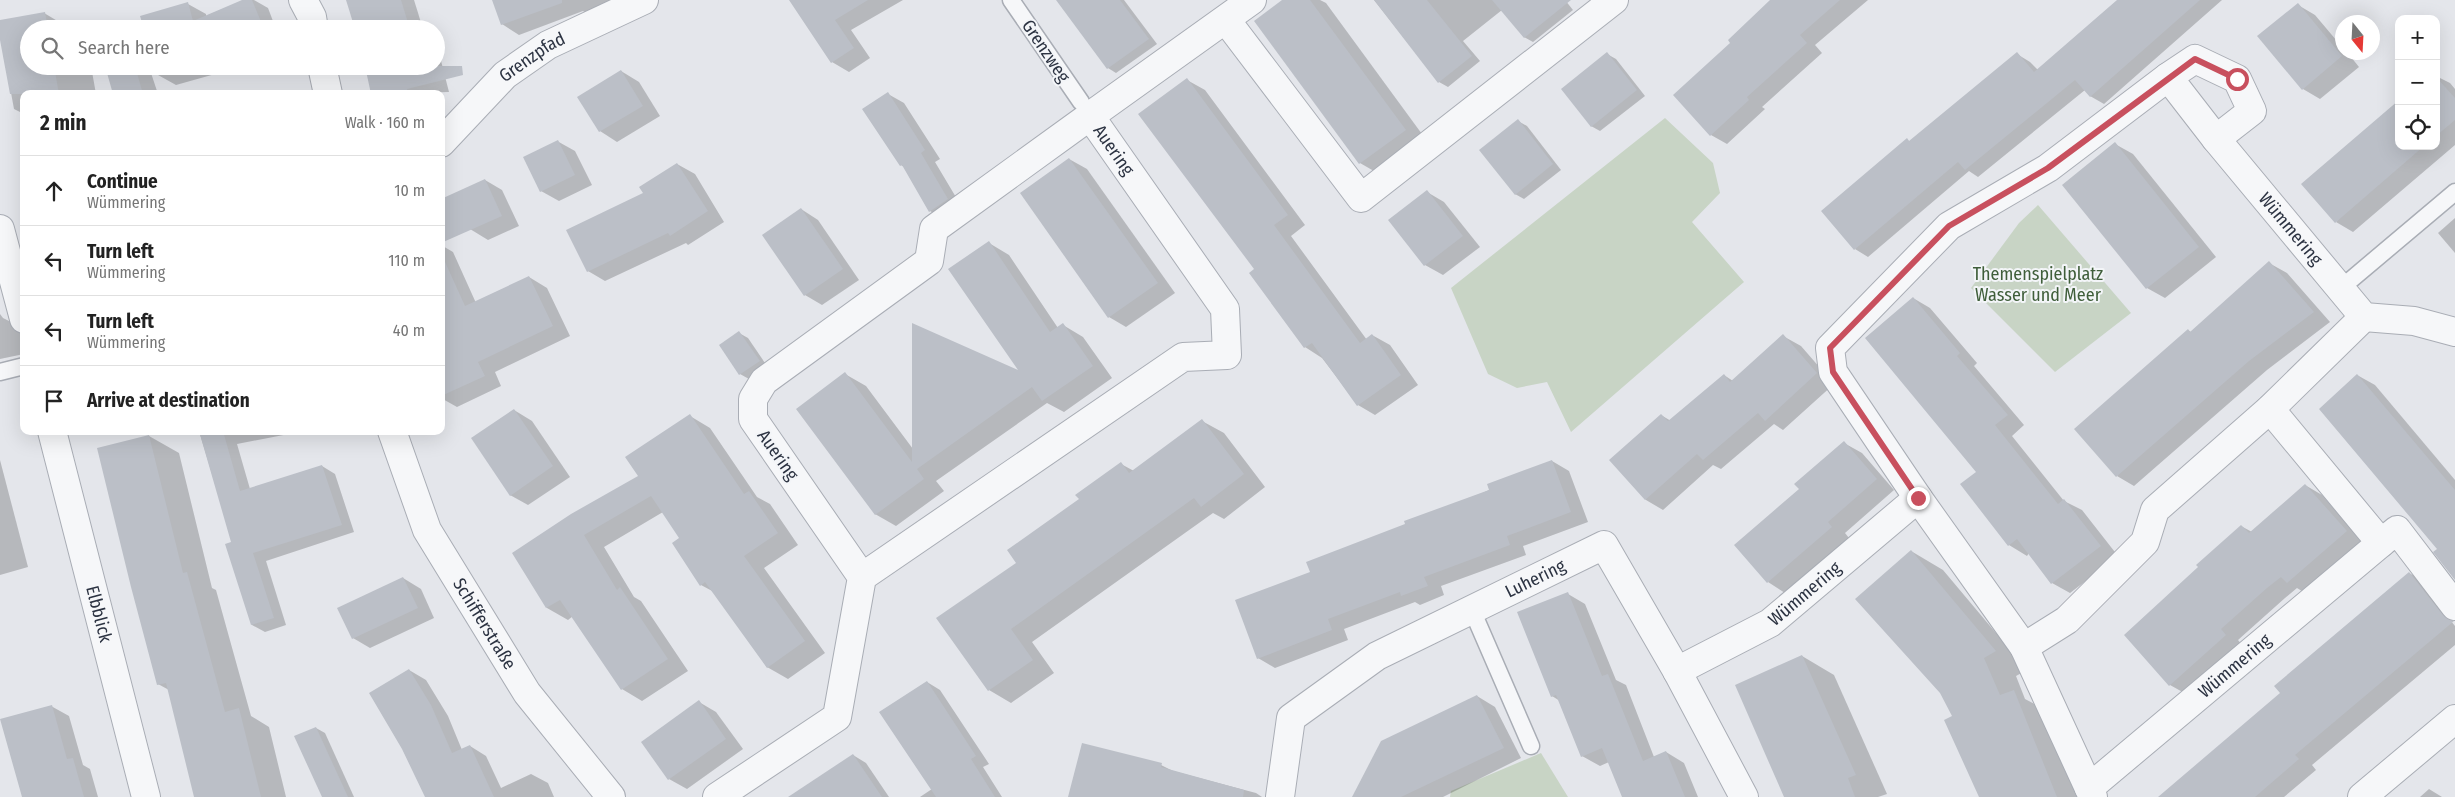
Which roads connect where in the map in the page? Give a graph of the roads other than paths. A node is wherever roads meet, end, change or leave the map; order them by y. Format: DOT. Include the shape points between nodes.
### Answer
graph roads {
  1 [pos="303,0"];
  2 [pos="644,0"];
  3 [pos="1011,0"];
  4 [pos="1252,0"];
  5 [pos="1614,0"];
  6 [pos="312,20"];
  7 [pos="1226,20"];
  8 [pos="324,75"];
  9 [pos="2168,77"];
  10 [pos="327,90"];
  11 [pos="1085,109"];
  12 [pos="445,139"];
  13 [pos="2216,139"];
  14 [pos="2455,192"];
  15 [pos="0,231"];
  16 [pos="2340,288"];
  17 [pos="20,304"];
  18 [pos="2364,318"];
  19 [pos="2455,332"];
  20 [pos="20,367"];
  21 [pos="0,372"];
  22 [pos="2270,408"];
  23 [pos="53,435"];
  24 [pos="393,435"];
  25 [pos="1918,498"];
  26 [pos="2382,543"];
  27 [pos="862,577"];
  28 [pos="2455,606"];
  29 [pos="1472,610"];
  30 [pos="2024,647"];
  31 [pos="1677,671"];
  32 [pos="2455,719"];
  33 [pos="1531,746"];
  34 [pos="2091,793"];
  35 [pos="146,797"];
  36 [pos="611,797"];
  37 [pos="717,797"];
  38 [pos="1280,797"];
  39 [pos="1744,797"];
  40 [pos="2362,797"];
  1 -- 6 [label="street"];
  2 -- 12 [label="street, Grenzpfad" via="540,50 505,75"];
  3 -- 11 [label="lane, Grenzweg"];
  4 -- 7 [label="street"];
  5 -- 7 [label="street" via="1361,198"];
  7 -- 11 [label="street"];
  8 -- 10 [label="street"];
  9 -- 13 [label="street, Wümmering"];
  9 -- 13 [label="street, Wümmering" via="2195,59 2237,79 2252,111"];
  9 -- 25 [label="street, Wümmering" via="2048,168 1949,226 1830,348 1833,372"];
  11 -- 27 [label="street, Auering" via="934,229 928,262 764,380 753,399 753,419"];
  11 -- 27 [label="street, Auering" via="1225,309 1227,355 1183,357"];
  13 -- 16 [label="street, Wümmering"];
  14 -- 16 [label="lane"];
  15 -- 17 [label="street"];
  16 -- 18 [label="street, Wümmering"];
  18 -- 19 [label="street" via="2414,321"];
  18 -- 22 [label="street"];
  20 -- 21 [label="lane"];
  22 -- 26 [label="street"];
  22 -- 30 [label="street" via="2155,510 2145,542 2067,620"];
  23 -- 35 [label="street, Elbblick"];
  24 -- 36 [label="street, Schifferstraße" via="427,530 526,693"];
  25 -- 30 [label="street, Wümmering"];
  25 -- 31 [label="street, Wümmering" via="1770,622"];
  26 -- 28 [label="street, Wümmering" via="2397,530"];
  26 -- 34 [label="street, Wümmering"];
  27 -- 37 [label="street" via="837,717"];
  29 -- 31 [label="street, Luhering" via="1604,545"];
  29 -- 33 [label="lane"];
  29 -- 38 [label="street, Luhering" via="1377,656 1291,718"];
  30 -- 34 [label="street, Wümmering"];
  31 -- 39 [label="street, Luhering"];
  32 -- 40 [label="street"];
}
